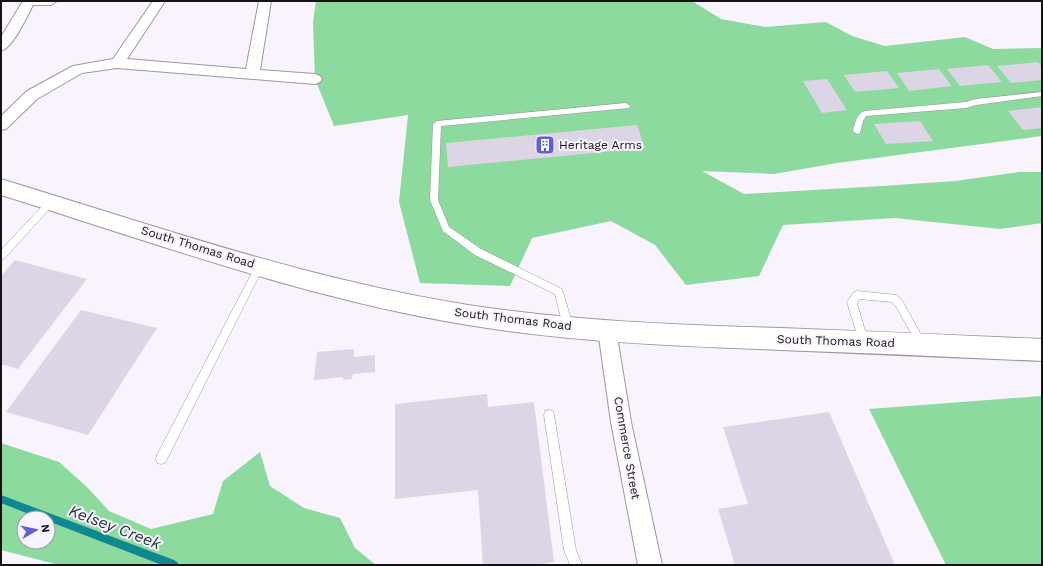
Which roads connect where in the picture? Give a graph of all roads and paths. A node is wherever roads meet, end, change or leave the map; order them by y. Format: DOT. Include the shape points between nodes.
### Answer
graph roads {
  1 [pos="29,1"];
  2 [pos="51,1"];
  3 [pos="159,1"];
  4 [pos="265,1"];
  5 [pos="1,47"];
  6 [pos="117,63"];
  7 [pos="252,74"];
  8 [pos="315,79"];
  9 [pos="1042,94"];
  10 [pos="626,106"];
  11 [pos="1,125"];
  12 [pos="857,131"];
  13 [pos="1,187"];
  14 [pos="51,202"];
  15 [pos="1,256"];
  16 [pos="260,266"];
  17 [pos="568,326"];
  18 [pos="607,330"];
  19 [pos="863,342"];
  20 [pos="921,344"];
  21 [pos="1042,350"];
  22 [pos="549,415"];
  23 [pos="162,459"];
  24 [pos="576,565"];
  25 [pos="650,565"];
  1 -- 2 [label="street"];
  1 -- 5 [label="street"];
  3 -- 6 [label="street"];
  4 -- 7 [label="street"];
  6 -- 7 [label="street"];
  6 -- 11 [label="street" via="78,69 32,95"];
  7 -- 8 [label="street"];
  9 -- 12 [label="lane" via="966,105 864,114"];
  10 -- 17 [label="lane" via="437,124 434,200 446,229 478,252 559,292"];
  13 -- 14 [label="street, South Thomas Road"];
  14 -- 15 [label="lane"];
  14 -- 16 [label="street, South Thomas Road"];
  16 -- 17 [label="street, South Thomas Road" via="427,308 520,322"];
  16 -- 23 [label="lane"];
  17 -- 18 [label="street, South Thomas Road"];
  18 -- 19 [label="street, South Thomas Road" via="710,337"];
  18 -- 25 [label="street, Commerce Street" via="621,422"];
  19 -- 20 [label="street, South Thomas Road"];
  19 -- 20 [label="lane" via="852,302 857,295 894,298"];
  20 -- 21 [label="street, South Thomas Road"];
  22 -- 24 [label="lane" via="570,550"];
}
